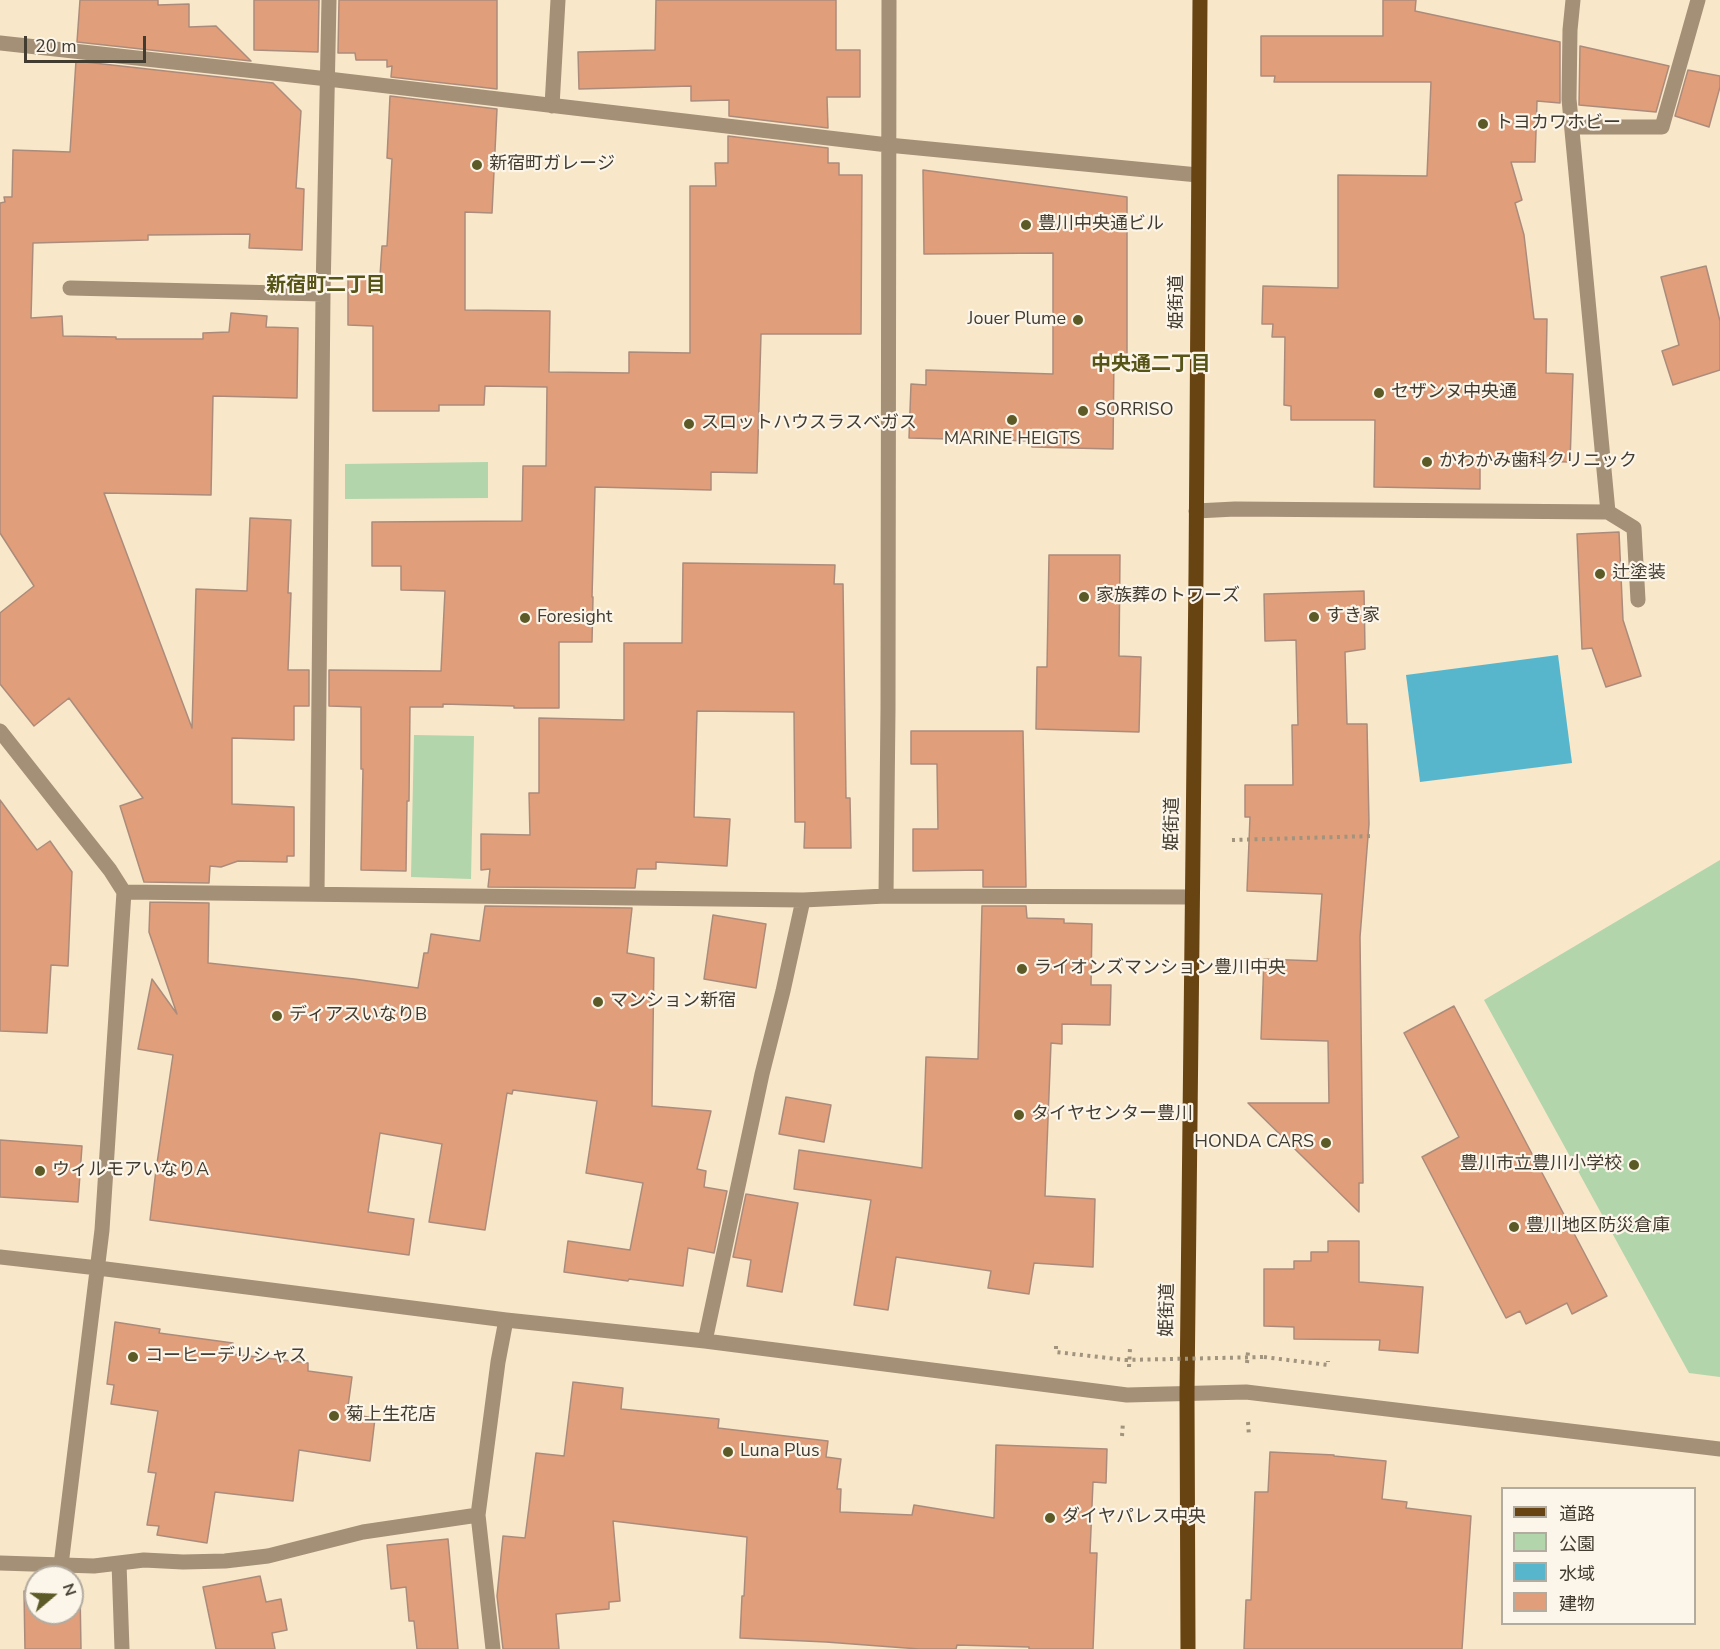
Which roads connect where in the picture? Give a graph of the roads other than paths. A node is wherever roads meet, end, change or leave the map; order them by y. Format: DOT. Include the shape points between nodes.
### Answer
graph roads {
  1 [pos="329,0"];
  2 [pos="558,0"];
  3 [pos="889,0"];
  4 [pos="1200,0"];
  5 [pos="1573,0"];
  6 [pos="1698,0"];
  7 [pos="0,43"];
  8 [pos="328,79"];
  9 [pos="552,106"];
  10 [pos="1572,127"];
  11 [pos="888,145"];
  12 [pos="1198,175"];
  13 [pos="70,288"];
  14 [pos="323,294"];
  15 [pos="1196,511"];
  16 [pos="1608,513"];
  17 [pos="1638,600"];
  18 [pos="0,731"];
  19 [pos="124,892"];
  20 [pos="317,893"];
  21 [pos="886,896"];
  22 [pos="1191,897"];
  23 [pos="803,900"];
  24 [pos="0,1257"];
  25 [pos="98,1268"];
  26 [pos="506,1320"];
  27 [pos="705,1341"];
  28 [pos="1187,1393"];
  29 [pos="1720,1449"];
  30 [pos="478,1515"];
  31 [pos="0,1563"];
  32 [pos="119,1563"];
  33 [pos="61,1565"];
  34 [pos="84,1566"];
  35 [pos="122,1649"];
  36 [pos="493,1649"];
  37 [pos="1188,1649"];
  1 -- 8 [label="street"];
  2 -- 9 [label="street"];
  3 -- 11 [label="street"];
  4 -- 12 [label="main road, 姫街道"];
  5 -- 10 [label="street" via="1569,99"];
  6 -- 10 [label="street" via="1662,126"];
  7 -- 8 [label="street"];
  8 -- 9 [label="street"];
  8 -- 14 [label="street"];
  9 -- 11 [label="street"];
  10 -- 16 [label="street"];
  11 -- 12 [label="street"];
  11 -- 21 [label="street"];
  12 -- 15 [label="main road, 姫街道"];
  13 -- 14 [label="street"];
  14 -- 20 [label="street"];
  15 -- 16 [label="street"];
  15 -- 22 [label="main road, 姫街道"];
  16 -- 17 [label="street" via="1634,528"];
  18 -- 19 [label="street"];
  19 -- 20 [label="street"];
  19 -- 25 [label="street"];
  20 -- 23 [label="street"];
  21 -- 22 [label="street"];
  21 -- 23 [label="street"];
  22 -- 28 [label="main road, 姫街道"];
  23 -- 27 [label="street"];
  24 -- 25 [label="street"];
  25 -- 26 [label="street"];
  25 -- 33 [label="street"];
  26 -- 27 [label="street"];
  26 -- 30 [label="street"];
  27 -- 28 [label="street" via="1127,1395"];
  28 -- 29 [label="street" via="1246,1392"];
  28 -- 37 [label="main road, 姫街道"];
  30 -- 32 [label="street" via="363,1532 268,1556"];
  30 -- 36 [label="street"];
  31 -- 33 [label="street"];
  32 -- 34 [label="street"];
  32 -- 35 [label="street"];
}
